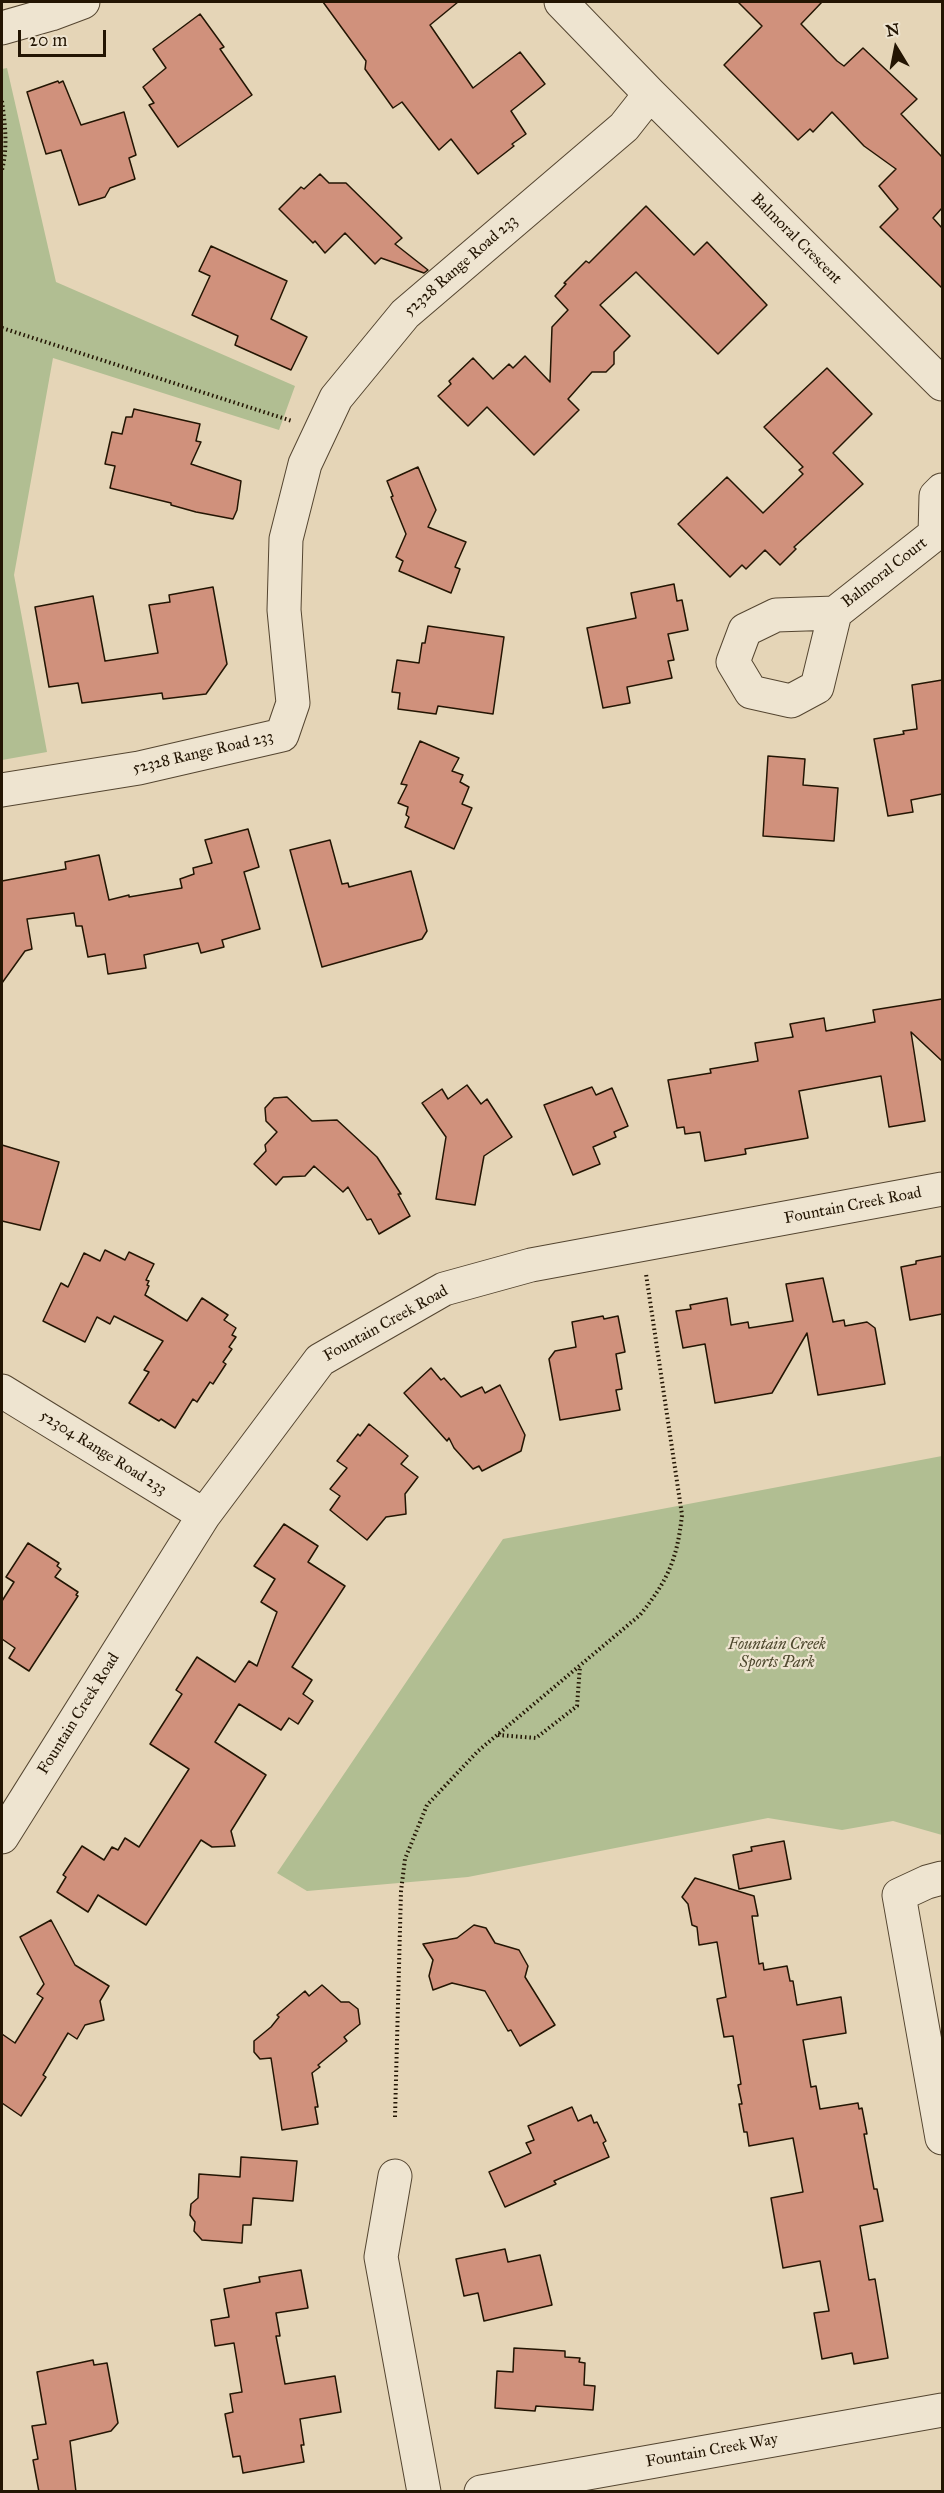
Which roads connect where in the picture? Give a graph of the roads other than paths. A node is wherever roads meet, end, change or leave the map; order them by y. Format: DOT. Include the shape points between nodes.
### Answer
graph roads {
  1 [pos="83,2"];
  2 [pos="561,2"];
  3 [pos="2,28"];
  4 [pos="650,94"];
  5 [pos="942,384"];
  6 [pos="942,490"];
  7 [pos="938,533"];
  8 [pos="836,613"];
  9 [pos="2,790"];
  10 [pos="942,1189"];
  11 [pos="2,1390"];
  12 [pos="204,1515"];
  13 [pos="2,1837"];
  14 [pos="942,1878"];
  15 [pos="942,2138"];
  16 [pos="395,2176"];
  17 [pos="942,2410"];
  18 [pos="424,2492"];
  19 [pos="481,2492"];
  1 -- 3 [label="street"];
  2 -- 4 [label="street"];
  4 -- 5 [label="street, Balmoral Crescent"];
  4 -- 9 [label="street, 52328 Range Road 233" via="624,127 405,314 336,398 305,464 286,539 284,610 293,704 282,735 139,768"];
  6 -- 7 [label="street" via="936,496"];
  7 -- 8 [label="street, Balmoral Court"];
  10 -- 12 [label="street, Fountain Creek Road" via="531,1265 444,1289 320,1360"];
  11 -- 12 [label="street, 52304 Range Road 233"];
  12 -- 13 [label="street, Fountain Creek Road"];
  14 -- 15 [label="street" via="899,1895"];
  16 -- 18 [label="street" via="381,2257"];
  17 -- 19 [label="street, Fountain Creek Way"];
}
